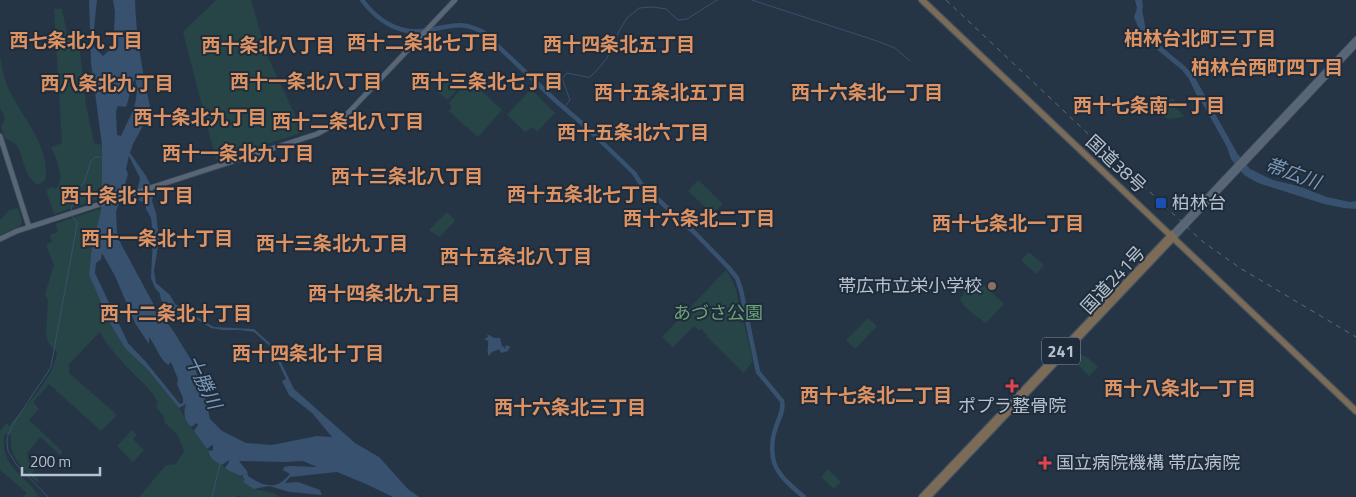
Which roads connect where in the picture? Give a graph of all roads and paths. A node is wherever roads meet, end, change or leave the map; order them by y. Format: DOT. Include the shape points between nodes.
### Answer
graph roads {
  1 [pos="455,0"];
  2 [pos="922,0"];
  3 [pos="927,0"];
  4 [pos="1356,39"];
  5 [pos="1356,45"];
  6 [pos="0,136"];
  7 [pos="1250,153"];
  8 [pos="29,227"];
  9 [pos="1173,236"];
  10 [pos="0,239"];
  11 [pos="1356,406"];
  12 [pos="1356,411"];
  13 [pos="922,497"];
  14 [pos="928,497"];
  1 -- 8 [label="main road" via="331,127"];
  2 -- 9 [label="highway, 国道38号"];
  3 -- 9 [label="highway, 国道38号"];
  4 -- 7 [label="main road"];
  5 -- 7 [label="main road"];
  6 -- 8 [label="main road"];
  7 -- 9 [label="main road"];
  8 -- 10 [label="main road"];
  9 -- 11 [label="highway, 国道38号"];
  9 -- 12 [label="highway, 国道38号"];
  9 -- 13 [label="highway, 241"];
  9 -- 14 [label="highway, 国道241号 / 241"];
}
